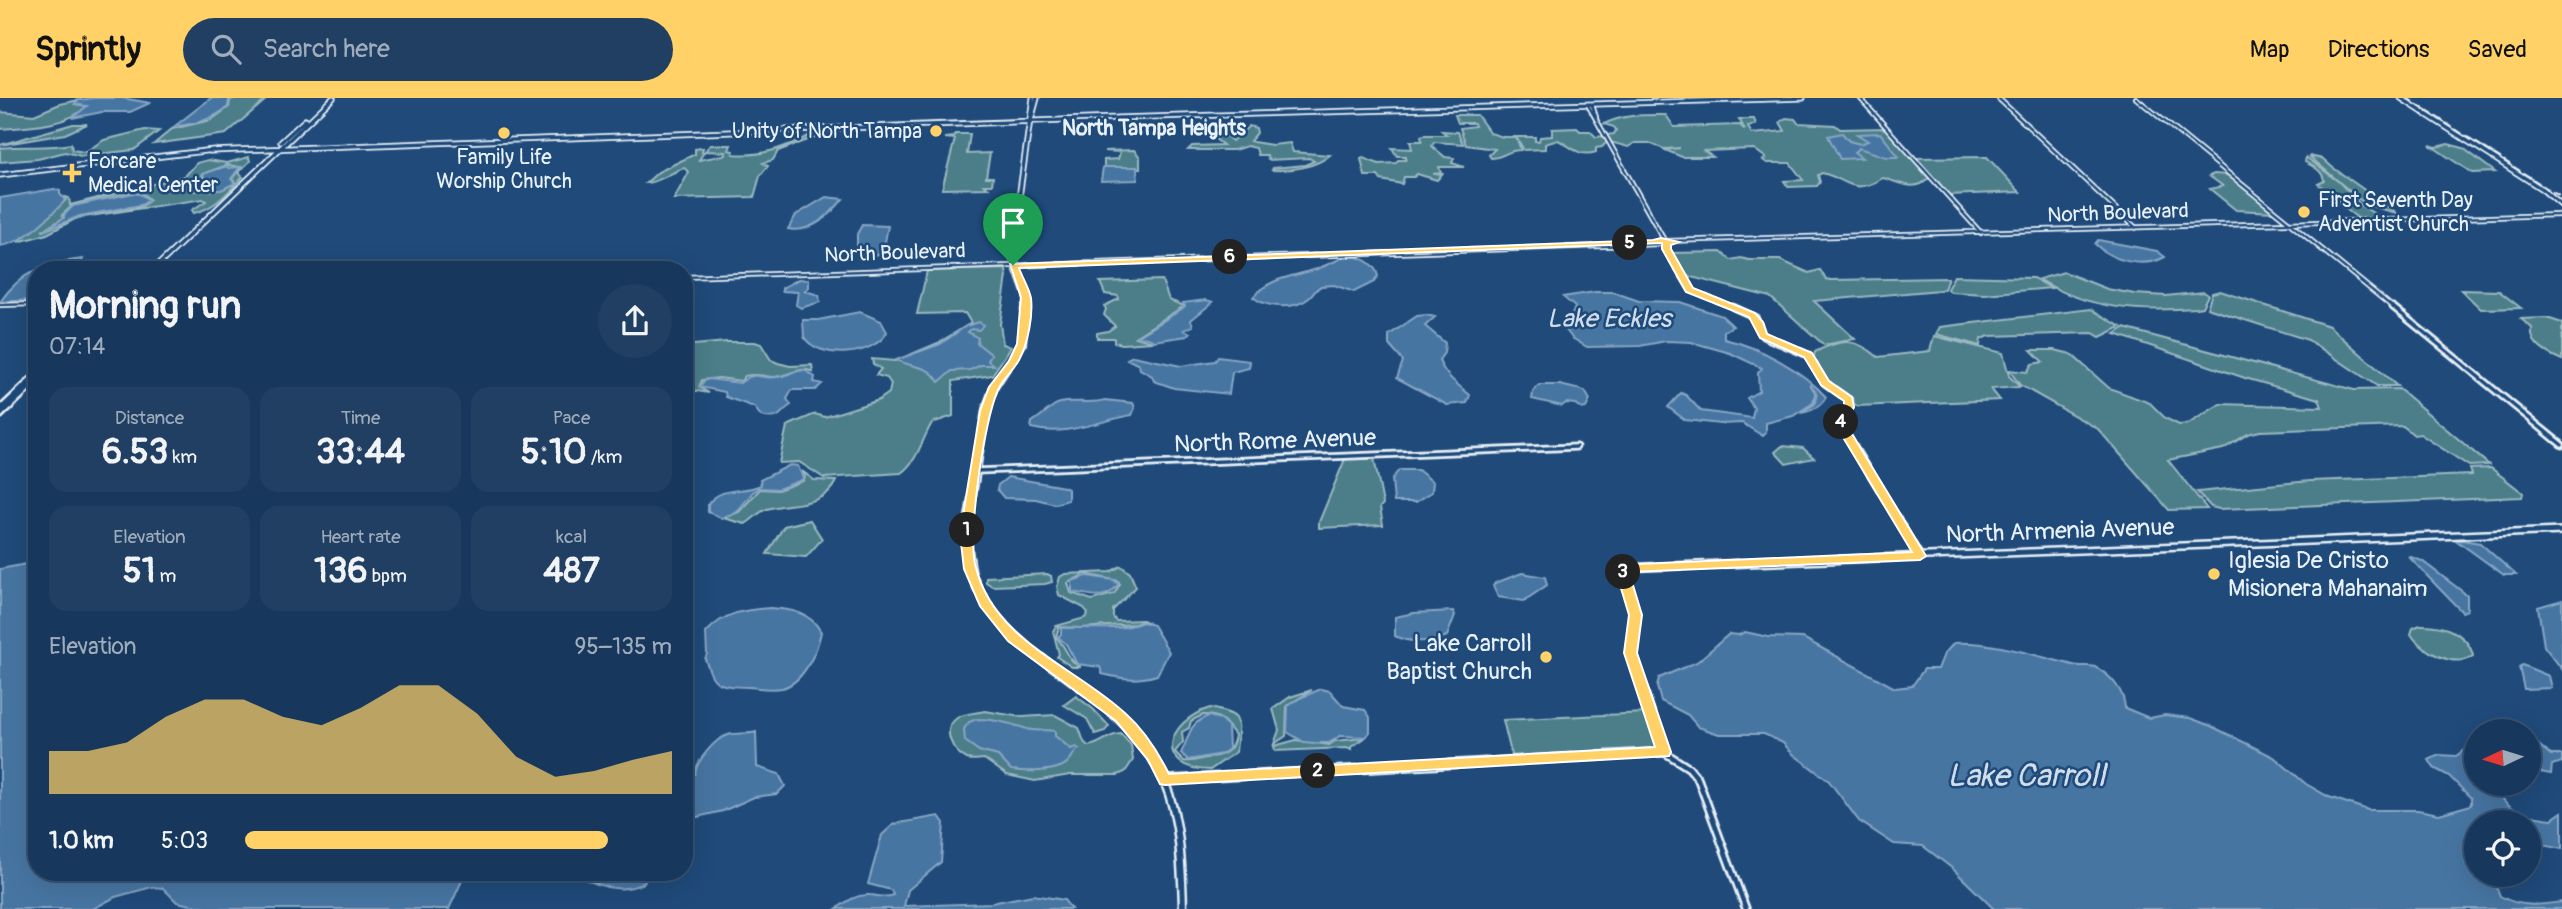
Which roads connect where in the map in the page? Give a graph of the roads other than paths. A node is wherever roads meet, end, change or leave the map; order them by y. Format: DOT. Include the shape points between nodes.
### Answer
graph roads {
  1 [pos="327,98"];
  2 [pos="333,98"];
  3 [pos="1035,98"];
  4 [pos="1803,98"];
  5 [pos="1860,98"];
  6 [pos="1998,98"];
  7 [pos="2136,98"];
  8 [pos="2400,98"];
  9 [pos="1588,102"];
  10 [pos="1636,103"];
  11 [pos="1537,106"];
  12 [pos="314,111"];
  13 [pos="2423,113"];
  14 [pos="310,119"];
  15 [pos="1031,121"];
  16 [pos="374,144"];
  17 [pos="277,148"];
  18 [pos="0,176"];
  19 [pos="2527,180"];
  20 [pos="2562,210"];
  21 [pos="2290,223"];
  22 [pos="2136,228"];
  23 [pos="1981,233"];
  24 [pos="1663,242"];
  25 [pos="160,261"];
  26 [pos="1013,265"];
  27 [pos="693,277"];
  28 [pos="28,304"];
  29 [pos="0,305"];
  30 [pos="28,385"];
  31 [pos="28,386"];
  32 [pos="0,410"];
  33 [pos="0,415"];
  34 [pos="2562,445"];
  35 [pos="1576,446"];
  36 [pos="976,471"];
  37 [pos="2562,530"];
  38 [pos="1920,556"];
  39 [pos="1664,752"];
  40 [pos="1165,780"];
  41 [pos="1183,909"];
  42 [pos="1746,909"];
  1 -- 12 [label="main road"];
  2 -- 14 [label="main road"];
  3 -- 15 [label="main road"];
  4 -- 10 [label="main road"];
  5 -- 23 [label="street"];
  6 -- 22 [label="street"];
  7 -- 21 [label="street"];
  8 -- 13 [label="main road"];
  9 -- 10 [label="main road"];
  9 -- 11 [label="main road"];
  9 -- 24 [label="street"];
  11 -- 15 [label="main road"];
  12 -- 14 [label="main road"];
  12 -- 17 [label="main road"];
  13 -- 19 [label="main road"];
  14 -- 17 [label="main road"];
  15 -- 16 [label="main road"];
  15 -- 26 [label="main road" via="1012,244"];
  16 -- 17 [label="main road"];
  17 -- 18 [label="main road" via="210,151"];
  17 -- 25 [label="main road"];
  19 -- 20 [label="main road"];
  20 -- 21 [label="street, North Boulevard"];
  21 -- 22 [label="street, North Boulevard"];
  21 -- 34 [label="street"];
  22 -- 23 [label="street, North Boulevard"];
  23 -- 24 [label="street, North Boulevard"];
  24 -- 26 [label="street, North Boulevard"];
  24 -- 38 [label="street" via="1690,290 1752,315 1763,336 1808,355 1825,383 1849,400 1840,424"];
  26 -- 27 [label="street, North Boulevard"];
  26 -- 36 [label="main road" via="1026,297 1022,344 989,398"];
  28 -- 29 [label="street"];
  30 -- 32 [label="main road"];
  31 -- 33 [label="main road"];
  35 -- 36 [label="street, North Rome Avenue"];
  36 -- 40 [label="main road" via="967,554 976,587 993,615 1013,638 1121,717 1154,757"];
  37 -- 38 [label="main road, North Armenia Avenue"];
  38 -- 39 [label="main road, North Armenia Avenue" via="1621,568 1636,615 1631,653"];
  39 -- 40 [label="main road"];
  39 -- 42 [label="street" via="1698,779"];
  40 -- 41 [label="main road" via="1179,820"];
}
